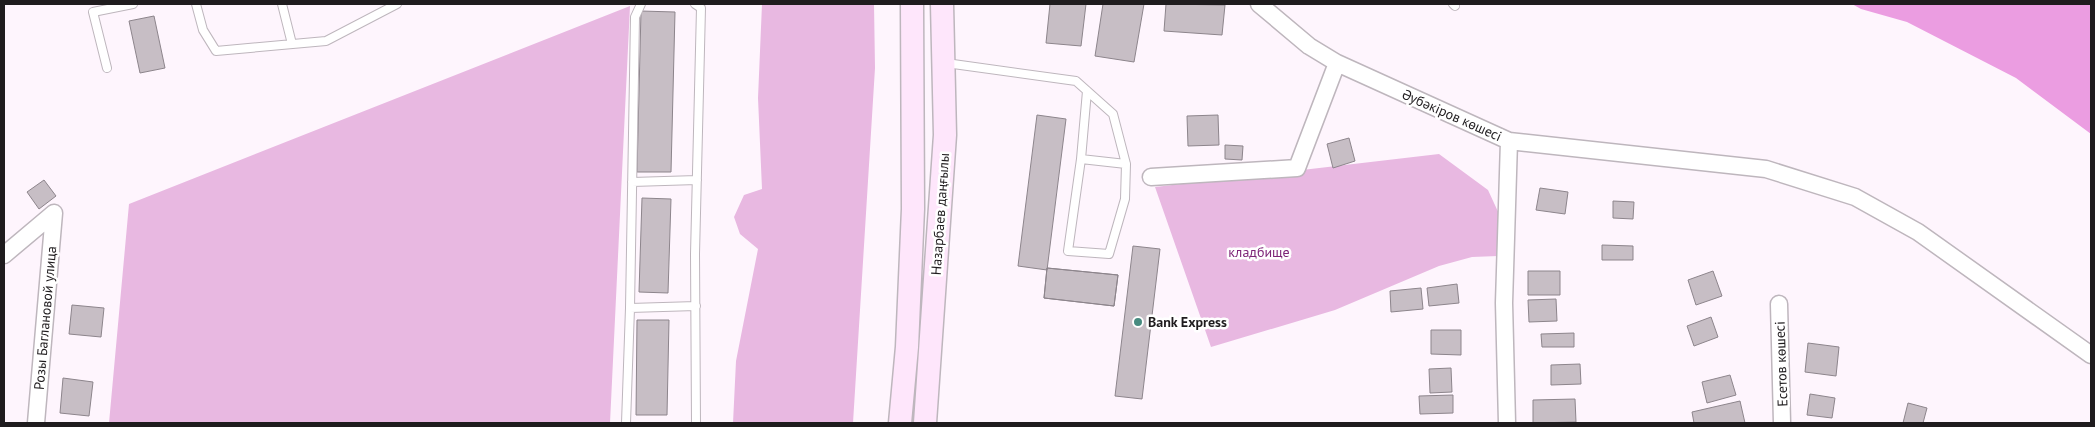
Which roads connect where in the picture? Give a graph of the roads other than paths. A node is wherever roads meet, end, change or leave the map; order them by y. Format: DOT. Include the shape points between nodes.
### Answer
graph roads {
  1 [pos="133,4"];
  2 [pos="196,4"];
  3 [pos="282,4"];
  4 [pos="397,4"];
  5 [pos="641,4"];
  6 [pos="695,4"];
  7 [pos="912,4"];
  8 [pos="942,4"];
  9 [pos="1259,4"];
  10 [pos="292,44"];
  11 [pos="944,63"];
  12 [pos="1337,63"];
  13 [pos="108,68"];
  14 [pos="1087,91"];
  15 [pos="1509,141"];
  16 [pos="1081,159"];
  17 [pos="1126,164"];
  18 [pos="1151,177"];
  19 [pos="697,180"];
  20 [pos="632,182"];
  21 [pos="4,255"];
  22 [pos="1779,304"];
  23 [pos="696,306"];
  24 [pos="630,308"];
  25 [pos="2091,356"];
  26 [pos="36,423"];
  27 [pos="626,423"];
  28 [pos="696,423"];
  29 [pos="900,423"];
  30 [pos="925,423"];
  31 [pos="1507,423"];
  32 [pos="1782,423"];
  1 -- 13 [label="lane" via="93,12"];
  2 -- 10 [label="lane" via="203,30 216,51"];
  3 -- 10 [label="lane"];
  4 -- 10 [label="lane" via="326,41"];
  5 -- 20 [label="lane" via="635,17"];
  6 -- 19 [label="lane" via="701,8"];
  7 -- 29 [label="main road, Назарбаев даңғылы" via="913,209"];
  8 -- 11 [label="main road, Назарбаев даңғылы"];
  9 -- 12 [label="street, Әубәкіров көшесі" via="1309,46"];
  11 -- 14 [label="lane" via="1076,81"];
  11 -- 30 [label="main road, Назарбаев даңғылы" via="945,135"];
  12 -- 15 [label="street, Әубәкіров көшесі"];
  12 -- 18 [label="street" via="1297,168"];
  14 -- 16 [label="lane"];
  14 -- 17 [label="lane" via="1113,114"];
  15 -- 25 [label="street" via="1766,169 1855,197 1918,232"];
  15 -- 31 [label="street, Әубәкіров көшесі" via="1504,303"];
  16 -- 17 [label="lane"];
  16 -- 17 [label="lane" via="1068,251 1109,254 1125,199"];
  19 -- 20 [label="lane"];
  19 -- 23 [label="lane"];
  20 -- 24 [label="lane"];
  21 -- 26 [label="street, Розы Баглановой улица" via="54,213"];
  22 -- 32 [label="street, Есетов көшесі"];
  23 -- 24 [label="lane"];
  23 -- 28 [label="lane"];
  24 -- 27 [label="lane"];
}
